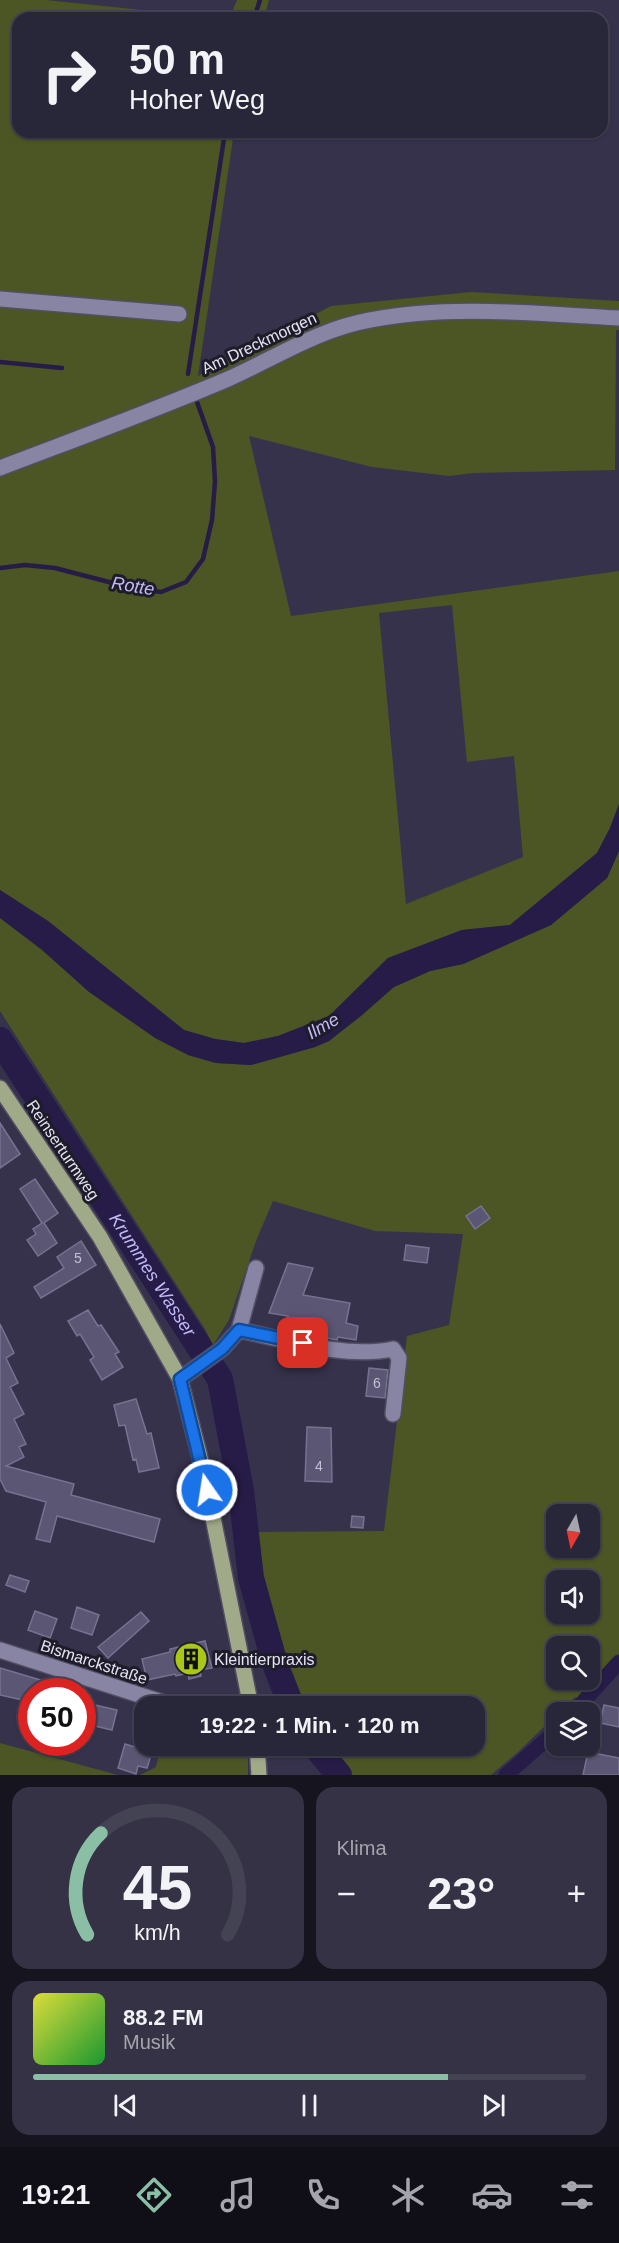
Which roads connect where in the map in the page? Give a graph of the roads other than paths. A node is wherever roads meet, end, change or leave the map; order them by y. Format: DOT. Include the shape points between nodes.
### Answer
graph roads {
  1 [pos="0,299"];
  2 [pos="179,314"];
  3 [pos="619,318"];
  4 [pos="0,468"];
  5 [pos="0,1088"];
  6 [pos="256,1268"];
  7 [pos="239,1330"];
  8 [pos="180,1379"];
  9 [pos="393,1414"];
  10 [pos="0,1650"];
  11 [pos="143,1696"];
  12 [pos="249,1696"];
  13 [pos="258,1756"];
  14 [pos="259,1775"];
  1 -- 2 [label="street"];
  3 -- 4 [label="street, Am Dreckmorgen" via="492,311 370,320 325,332 227,379"];
  5 -- 8 [label="main road, Reinserturmweg" via="100,1237"];
  6 -- 7 [label="street"];
  7 -- 8 [label="street" via="222,1349"];
  7 -- 9 [label="street" via="346,1351 393,1349 399,1358"];
  8 -- 12 [label="main road, Reinserturmweg" via="204,1473"];
  10 -- 11 [label="street, Bismarckstraße"];
  13 -- 14 [label="main road"];
}
